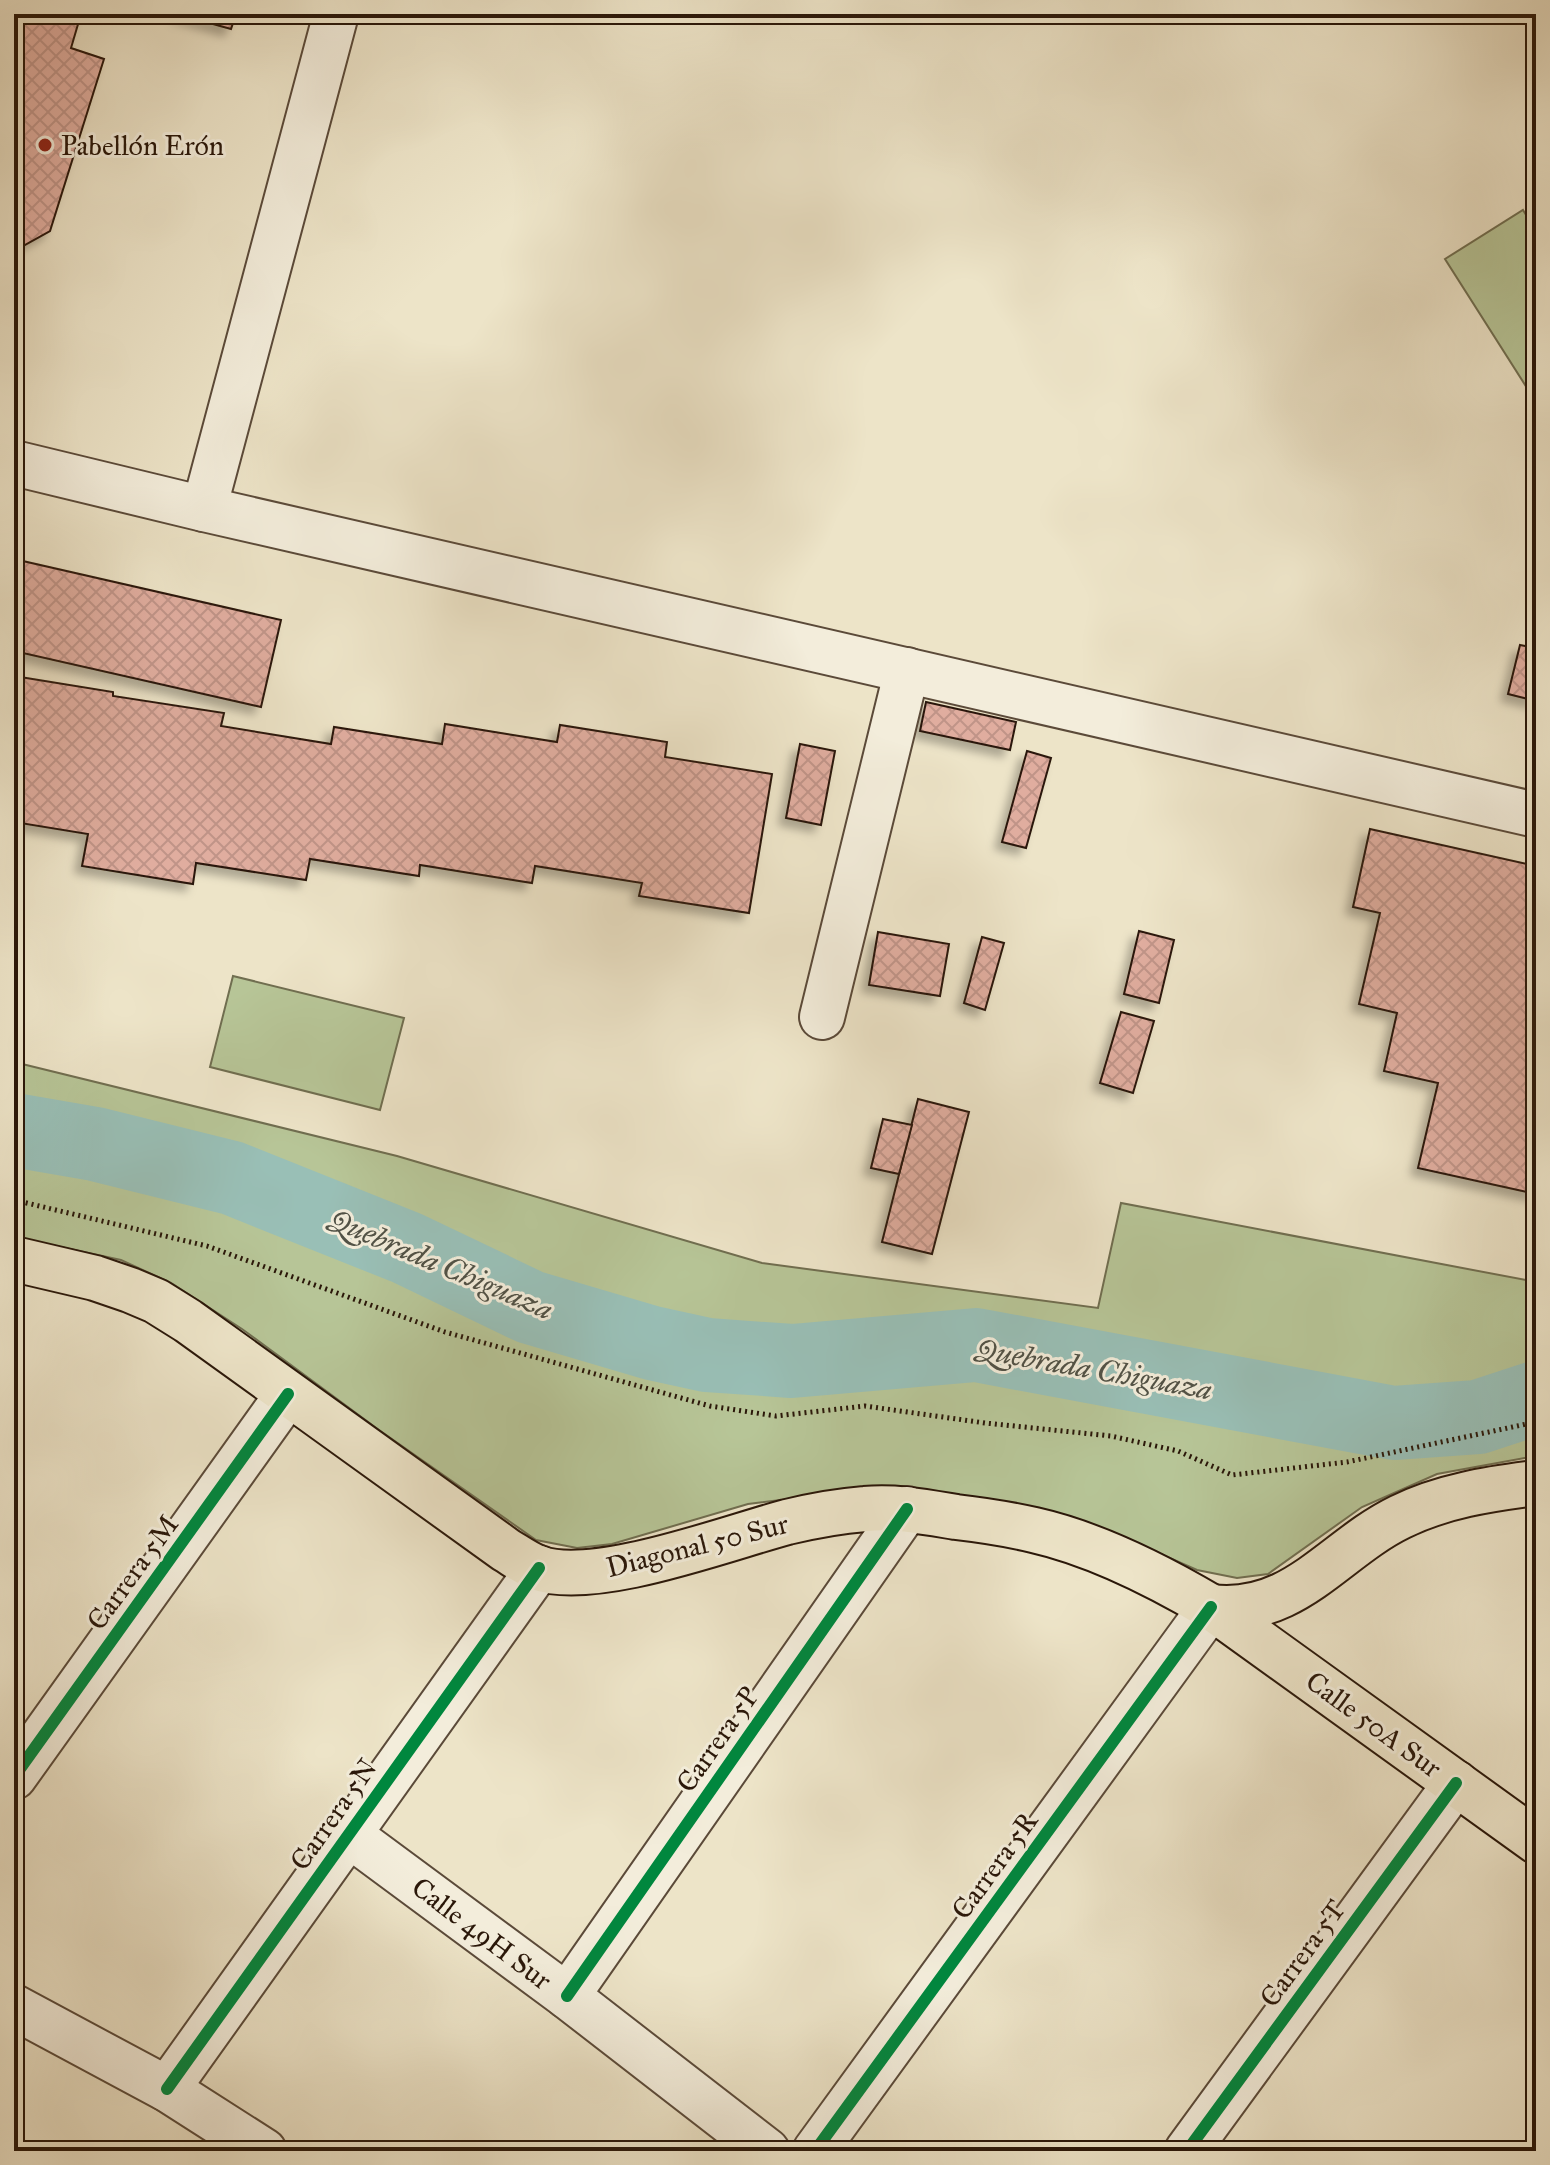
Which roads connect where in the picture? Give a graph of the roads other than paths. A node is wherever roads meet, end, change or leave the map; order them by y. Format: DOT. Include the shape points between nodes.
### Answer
graph roads {
  1 [pos="336,14"];
  2 [pos="14,463"];
  3 [pos="204,509"];
  4 [pos="907,670"];
  5 [pos="1536,815"];
  6 [pos="822,1017"];
  7 [pos="14,1259"];
  8 [pos="288,1394"];
  9 [pos="1536,1483"];
  10 [pos="907,1509"];
  11 [pos="539,1568"];
  12 [pos="1211,1607"];
  13 [pos="14,1777"];
  14 [pos="1456,1783"];
  15 [pos="348,1834"];
  16 [pos="1536,1841"];
  17 [pos="567,1996"];
  18 [pos="14,2007"];
  19 [pos="167,2089"];
  20 [pos="264,2151"];
  21 [pos="767,2151"];
  22 [pos="815,2151"];
  23 [pos="1187,2151"];
  1 -- 3 [label="street"];
  2 -- 3 [label="street"];
  3 -- 4 [label="street"];
  4 -- 5 [label="street"];
  4 -- 6 [label="street"];
  7 -- 8 [label="main road, Diagonal 50 Sur" via="95,1278 156,1301"];
  8 -- 11 [label="main road, Diagonal 50 Sur" via="506,1550"];
  8 -- 13 [label="street, Carrera 5M"];
  9 -- 12 [label="main road" via="1431,1503 1359,1541 1298,1588 1244,1608"];
  10 -- 11 [label="main road, Diagonal 50 Sur" via="832,1513 612,1568"];
  10 -- 12 [label="main road, Diagonal 50 Sur" via="1036,1530 1074,1542 1160,1578"];
  10 -- 17 [label="street, Carrera 5P"];
  11 -- 15 [label="street, Carrera 5N"];
  12 -- 14 [label="main road, Calle 50A Sur"];
  12 -- 22 [label="street, Carrera 5R"];
  14 -- 16 [label="main road, Calle 50A Sur"];
  14 -- 23 [label="street, Carrera 5T"];
  15 -- 17 [label="street, Calle 49H Sur"];
  15 -- 19 [label="street, Carrera 5N"];
  17 -- 21 [label="street, Calle 49H Sur"];
  18 -- 19 [label="street"];
  19 -- 20 [label="street"];
}
